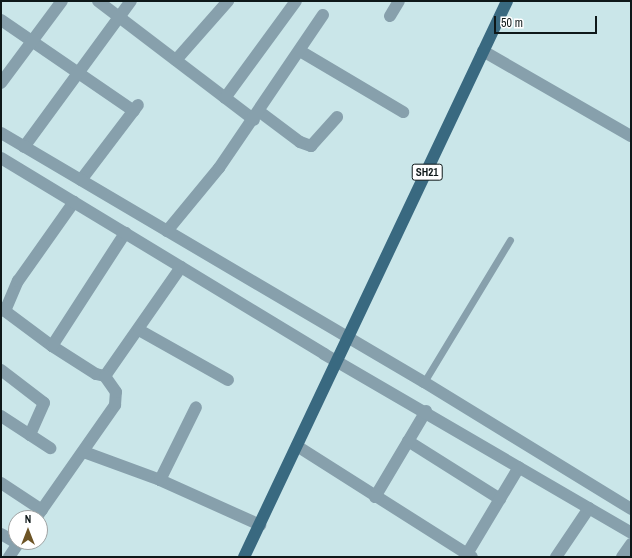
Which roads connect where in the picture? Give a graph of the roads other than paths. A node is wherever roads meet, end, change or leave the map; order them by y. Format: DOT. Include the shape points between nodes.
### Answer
graph roads {
  1 [pos="62,1"];
  2 [pos="98,1"];
  3 [pos="131,1"];
  4 [pos="228,1"];
  5 [pos="296,1"];
  6 [pos="399,1"];
  7 [pos="507,1"];
  8 [pos="323,15"];
  9 [pos="390,16"];
  10 [pos="119,17"];
  11 [pos="1,20"];
  12 [pos="32,38"];
  13 [pos="300,51"];
  14 [pos="483,52"];
  15 [pos="176,60"];
  16 [pos="78,72"];
  17 [pos="1,83"];
  18 [pos="225,98"];
  19 [pos="403,112"];
  20 [pos="257,116"];
  21 [pos="336,117"];
  22 [pos="1,133"];
  23 [pos="631,136"];
  24 [pos="24,147"];
  25 [pos="1,158"];
  26 [pos="81,180"];
  27 [pos="74,202"];
  28 [pos="167,231"];
  29 [pos="125,233"];
  30 [pos="510,240"];
  31 [pos="181,267"];
  32 [pos="3,310"];
  33 [pos="139,330"];
  34 [pos="348,341"];
  35 [pos="52,346"];
  36 [pos="338,360"];
  37 [pos="1,370"];
  38 [pos="105,376"];
  39 [pos="228,380"];
  40 [pos="424,382"];
  41 [pos="196,407"];
  42 [pos="426,411"];
  43 [pos="1,416"];
  44 [pos="30,435"];
  45 [pos="408,441"];
  46 [pos="296,446"];
  47 [pos="50,448"];
  48 [pos="84,452"];
  49 [pos="519,467"];
  50 [pos="160,480"];
  51 [pos="1,483"];
  52 [pos="375,497"];
  53 [pos="500,500"];
  54 [pos="589,508"];
  55 [pos="631,509"];
  56 [pos="34,510"];
  57 [pos="42,510"];
  58 [pos="260,525"];
  59 [pos="631,533"];
  60 [pos="631,544"];
  61 [pos="470,556"];
  62 [pos="244,557"];
  63 [pos="556,557"];
  64 [pos="622,557"];
  1 -- 12 [label="street"];
  2 -- 10 [label="street"];
  3 -- 10 [label="street"];
  4 -- 15 [label="street"];
  5 -- 18 [label="street"];
  6 -- 9 [label="street"];
  7 -- 14 [label="main road, SH21"];
  8 -- 13 [label="street"];
  10 -- 15 [label="street"];
  10 -- 16 [label="street"];
  11 -- 12 [label="street"];
  12 -- 16 [label="street"];
  12 -- 17 [label="street"];
  13 -- 19 [label="street"];
  13 -- 20 [label="street"];
  14 -- 23 [label="street"];
  14 -- 34 [label="main road, SH21"];
  15 -- 18 [label="street"];
  16 -- 24 [label="street"];
  16 -- 26 [label="street" via="136,108"];
  18 -- 20 [label="street"];
  20 -- 21 [label="street" via="311,146"];
  20 -- 28 [label="street"];
  22 -- 24 [label="street"];
  24 -- 26 [label="street"];
  25 -- 27 [label="street"];
  26 -- 28 [label="street"];
  27 -- 29 [label="street"];
  27 -- 32 [label="street" via="18,281"];
  28 -- 34 [label="street"];
  29 -- 31 [label="street"];
  29 -- 35 [label="street"];
  30 -- 40 [label="lane"];
  31 -- 33 [label="street"];
  31 -- 36 [label="street"];
  32 -- 35 [label="street"];
  33 -- 38 [label="street"];
  33 -- 39 [label="street"];
  34 -- 36 [label="main road, SH21"];
  34 -- 40 [label="street"];
  35 -- 38 [label="street" via="96,374"];
  36 -- 42 [label="street"];
  36 -- 46 [label="main road, SH21"];
  37 -- 44 [label="street" via="44,403"];
  38 -- 48 [label="street" via="116,392 115,405"];
  40 -- 55 [label="street"];
  41 -- 50 [label="street"];
  42 -- 45 [label="street"];
  42 -- 49 [label="street"];
  43 -- 44 [label="street"];
  44 -- 47 [label="street"];
  45 -- 52 [label="street"];
  45 -- 53 [label="street"];
  46 -- 52 [label="street"];
  46 -- 58 [label="main road, SH21"];
  48 -- 50 [label="street"];
  48 -- 57 [label="street"];
  49 -- 53 [label="street"];
  49 -- 54 [label="street"];
  50 -- 58 [label="street"];
  51 -- 56 [label="street"];
  52 -- 61 [label="street"];
  53 -- 61 [label="street"];
  54 -- 59 [label="street"];
  54 -- 63 [label="street"];
  58 -- 62 [label="main road, SH21"];
  60 -- 64 [label="street"];
}
